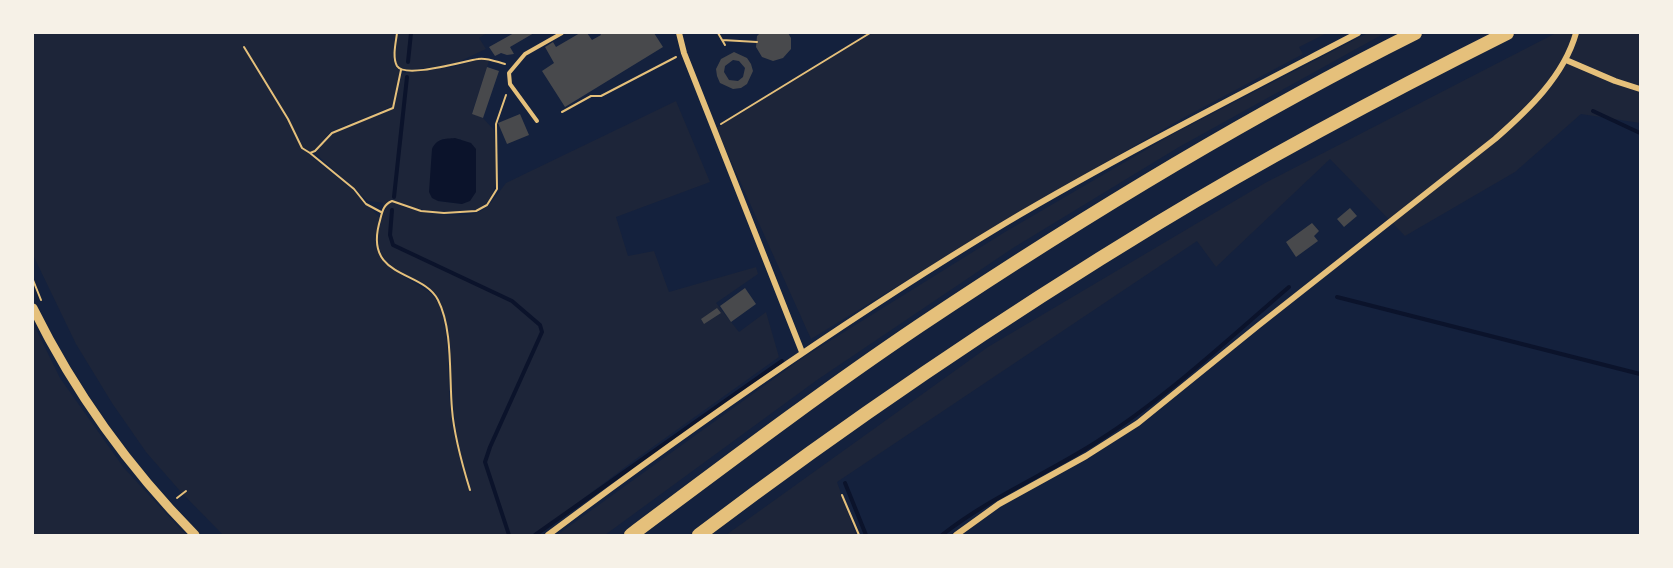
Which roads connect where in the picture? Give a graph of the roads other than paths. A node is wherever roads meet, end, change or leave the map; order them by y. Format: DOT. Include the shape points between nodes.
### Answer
graph roads {
  1 [pos="562,33"];
  2 [pos="1358,33"];
  3 [pos="1415,33"];
  4 [pos="1507,33"];
  5 [pos="682,34"];
  6 [pos="1576,36"];
  7 [pos="1566,60"];
  8 [pos="1640,89"];
  9 [pos="537,121"];
  10 [pos="33,308"];
  11 [pos="802,352"];
  12 [pos="195,535"];
  13 [pos="548,535"];
  14 [pos="631,535"];
  15 [pos="699,535"];
  16 [pos="956,535"];
  1 -- 9 [label="lane" via="525,54 509,72 510,84"];
  2 -- 11 [label="street" via="1004,224"];
  3 -- 14 [label="highway" via="1239,127 1023,258 774,428"];
  4 -- 15 [label="highway" via="1307,137 1103,256 846,427"];
  5 -- 11 [label="street" via="684,53"];
  6 -- 7 [label="street"];
  7 -- 8 [label="street"];
  7 -- 16 [label="street" via="1523,114 1495,138 1157,409 1086,456 999,504"];
  10 -- 12 [label="street" via="101,424 146,482"];
  11 -- 13 [label="street"];
}
